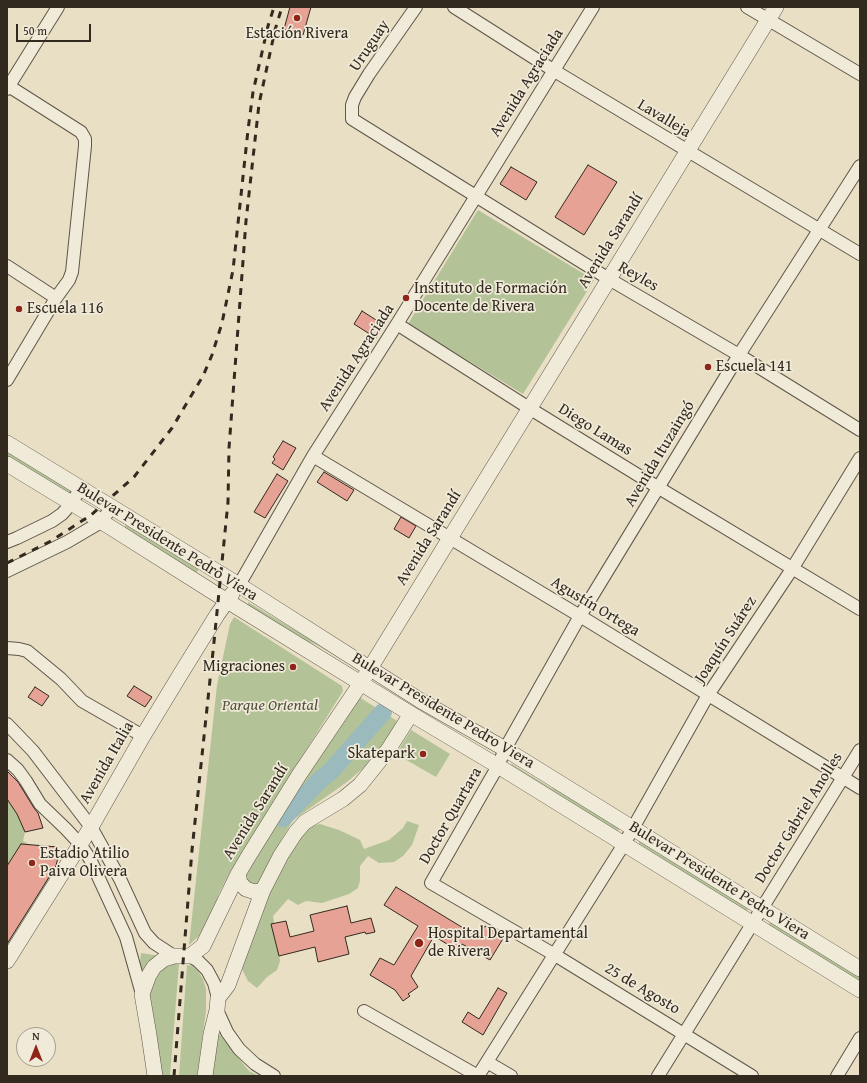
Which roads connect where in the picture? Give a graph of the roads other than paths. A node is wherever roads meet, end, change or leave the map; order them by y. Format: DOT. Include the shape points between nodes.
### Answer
graph roads {
  1 [pos="58,7"];
  2 [pos="416,7"];
  3 [pos="454,7"];
  4 [pos="593,7"];
  5 [pos="747,7"];
  6 [pos="776,7"];
  7 [pos="768,20"];
  8 [pos="553,70"];
  9 [pos="860,74"];
  10 [pos="8,86"];
  11 [pos="352,105"];
  12 [pos="688,152"];
  13 [pos="860,166"];
  14 [pos="476,195"];
  15 [pos="820,230"];
  16 [pos="860,254"];
  17 [pos="7,266"];
  18 [pos="609,279"];
  19 [pos="56,298"];
  20 [pos="398,324"];
  21 [pos="740,355"];
  22 [pos="7,380"];
  23 [pos="529,408"];
  24 [pos="860,430"];
  25 [pos="7,443"];
  26 [pos="313,456"];
  27 [pos="860,458"];
  28 [pos="7,464"];
  29 [pos="659,488"];
  30 [pos="80,489"];
  31 [pos="71,504"];
  32 [pos="111,508"];
  33 [pos="101,522"];
  34 [pos="450,538"];
  35 [pos="7,542"];
  36 [pos="792,569"];
  37 [pos="7,571"];
  38 [pos="239,585"];
  39 [pos="227,601"];
  40 [pos="860,609"];
  41 [pos="580,616"];
  42 [pos="7,648"];
  43 [pos="370,668"];
  44 [pos="361,682"];
  45 [pos="708,695"];
  46 [pos="411,714"];
  47 [pos="7,724"];
  48 [pos="143,736"];
  49 [pos="505,749"];
  50 [pos="860,750"];
  51 [pos="7,760"];
  52 [pos="498,766"];
  53 [pos="843,777"];
  54 [pos="860,788"];
  55 [pos="91,827"];
  56 [pos="633,829"];
  57 [pos="80,844"];
  58 [pos="624,844"];
  59 [pos="238,874"];
  60 [pos="431,883"];
  61 [pos="263,890"];
  62 [pos="762,908"];
  63 [pos="753,923"];
  64 [pos="142,926"];
  65 [pos="126,937"];
  66 [pos="555,955"];
  67 [pos="174,956"];
  68 [pos="190,956"];
  69 [pos="7,961"];
  70 [pos="860,969"];
  71 [pos="860,990"];
  72 [pos="142,994"];
  73 [pos="218,1004"];
  74 [pos="364,1011"];
  75 [pos="684,1034"];
  76 [pos="860,1038"];
  77 [pos="487,1062"];
  78 [pos="155,1076"];
  79 [pos="205,1076"];
  80 [pos="274,1076"];
  81 [pos="478,1076"];
  82 [pos="511,1076"];
  83 [pos="658,1076"];
  84 [pos="752,1076"];
  85 [pos="837,1076"];
  1 -- 10 [label="street"];
  2 -- 11 [label="street, Uruguay" via="369,74"];
  3 -- 8 [label="street, Lavalleja"];
  4 -- 8 [label="street, Avenida Agraciada"];
  5 -- 7 [label="street"];
  6 -- 7 [label="street, Avenida Sarandí"];
  7 -- 9 [label="street"];
  7 -- 12 [label="street, Avenida Sarandí"];
  8 -- 12 [label="street, Lavalleja"];
  8 -- 14 [label="street, Avenida Agraciada"];
  10 -- 19 [label="street" via="81,132 85,139 72,272"];
  11 -- 14 [label="street, Reyles" via="352,119"];
  12 -- 15 [label="street, Lavalleja"];
  12 -- 18 [label="street, Avenida Sarandí"];
  13 -- 15 [label="street, Avenida Ituzaingó"];
  14 -- 18 [label="street, Reyles"];
  14 -- 20 [label="street, Avenida Agraciada"];
  15 -- 16 [label="street, Lavalleja"];
  15 -- 21 [label="street, Avenida Ituzaingó"];
  17 -- 19 [label="street"];
  18 -- 21 [label="street, Reyles"];
  18 -- 23 [label="street, Avenida Sarandí"];
  19 -- 22 [label="street"];
  20 -- 23 [label="street, Diego Lamas"];
  20 -- 26 [label="street, Avenida Agraciada"];
  21 -- 24 [label="street, Reyles"];
  21 -- 29 [label="street, Avenida Ituzaingó"];
  23 -- 29 [label="street, Diego Lamas"];
  23 -- 34 [label="street, Avenida Sarandí"];
  25 -- 30 [label="street, Bulevar Presidente Pedro Viera"];
  26 -- 34 [label="street, Agustín Ortega"];
  26 -- 38 [label="street, Avenida Agraciada"];
  27 -- 36 [label="street, Joaquín Suárez"];
  28 -- 31 [label="street, Bulevar Presidente Pedro Viera"];
  29 -- 36 [label="street, Diego Lamas"];
  29 -- 41 [label="street, Avenida Ituzaingó"];
  30 -- 31 [label="street"];
  30 -- 32 [label="street, Bulevar Presidente Pedro Viera"];
  31 -- 33 [label="street, Bulevar Presidente Pedro Viera"];
  31 -- 35 [label="street" via="52,521"];
  32 -- 33 [label="street"];
  32 -- 38 [label="street, Bulevar Presidente Pedro Viera"];
  33 -- 37 [label="street" via="68,542"];
  33 -- 39 [label="street, Bulevar Presidente Pedro Viera"];
  34 -- 41 [label="street, Agustín Ortega"];
  34 -- 43 [label="street, Avenida Sarandí"];
  36 -- 40 [label="street, Diego Lamas"];
  36 -- 45 [label="street, Joaquín Suárez"];
  38 -- 39 [label="street, Avenida Italia"];
  38 -- 43 [label="street, Bulevar Presidente Pedro Viera"];
  39 -- 44 [label="street, Bulevar Presidente Pedro Viera"];
  39 -- 48 [label="street, Avenida Italia"];
  41 -- 45 [label="street, Agustín Ortega"];
  41 -- 49 [label="street, Avenida Ituzaingó"];
  42 -- 48 [label="street" via="27,651 61,679 82,701"];
  43 -- 44 [label="street, Avenida Sarandí"];
  43 -- 49 [label="street, Bulevar Presidente Pedro Viera" via="421,701"];
  44 -- 46 [label="street, Bulevar Presidente Pedro Viera"];
  44 -- 59 [label="street, Avenida Sarandí" via="299,775"];
  45 -- 53 [label="street, Agustín Ortega"];
  45 -- 56 [label="street, Joaquín Suárez"];
  46 -- 52 [label="street, Bulevar Presidente Pedro Viera"];
  46 -- 61 [label="street" via="388,750 360,785 344,799 305,822 296,832"];
  47 -- 55 [label="street" via="33,751"];
  48 -- 55 [label="street, Avenida Italia"];
  49 -- 52 [label="street, Avenida Ituzaingó"];
  49 -- 56 [label="street, Bulevar Presidente Pedro Viera"];
  50 -- 53 [label="street, Doctor Gabriel Anolles"];
  51 -- 57 [label="street" via="18,770 40,804"];
  52 -- 58 [label="street, Bulevar Presidente Pedro Viera"];
  52 -- 60 [label="street, Doctor Quartara"];
  53 -- 54 [label="street, Agustín Ortega"];
  53 -- 62 [label="street, Doctor Gabriel Anolles"];
  55 -- 57 [label="street, Avenida Italia"];
  55 -- 64 [label="street"];
  56 -- 58 [label="street, Joaquín Suárez"];
  56 -- 62 [label="street, Bulevar Presidente Pedro Viera"];
  57 -- 65 [label="street" via="90,859"];
  57 -- 69 [label="street, Avenida Italia"];
  58 -- 63 [label="street, Bulevar Presidente Pedro Viera"];
  58 -- 66 [label="street, Joaquín Suárez"];
  59 -- 61 [label="street" via="240,883 246,889 255,892"];
  59 -- 68 [label="street, Avenida Sarandí" via="203,946"];
  60 -- 66 [label="street, 25 de Agosto"];
  61 -- 73 [label="street"];
  62 -- 63 [label="street, Doctor Gabriel Anolles"];
  62 -- 70 [label="street, Bulevar Presidente Pedro Viera"];
  63 -- 71 [label="street, Bulevar Presidente Pedro Viera"];
  63 -- 75 [label="street, Doctor Gabriel Anolles"];
  64 -- 65 [label="street"];
  64 -- 67 [label="street" via="154,943"];
  65 -- 72 [label="street"];
  66 -- 75 [label="street, 25 de Agosto"];
  66 -- 77 [label="street, Joaquín Suárez"];
  67 -- 68 [label="street"];
  67 -- 72 [label="street" via="164,959 154,968"];
  68 -- 73 [label="street" via="207,970 214,983"];
  72 -- 78 [label="street"];
  73 -- 79 [label="street"];
  73 -- 80 [label="street" via="227,1032 239,1049 255,1064"];
  74 -- 81 [label="street"];
  75 -- 83 [label="street, Doctor Gabriel Anolles"];
  75 -- 84 [label="street, 25 de Agosto"];
  76 -- 85 [label="street"];
  77 -- 81 [label="street, Joaquín Suárez"];
  77 -- 82 [label="street"];
}
